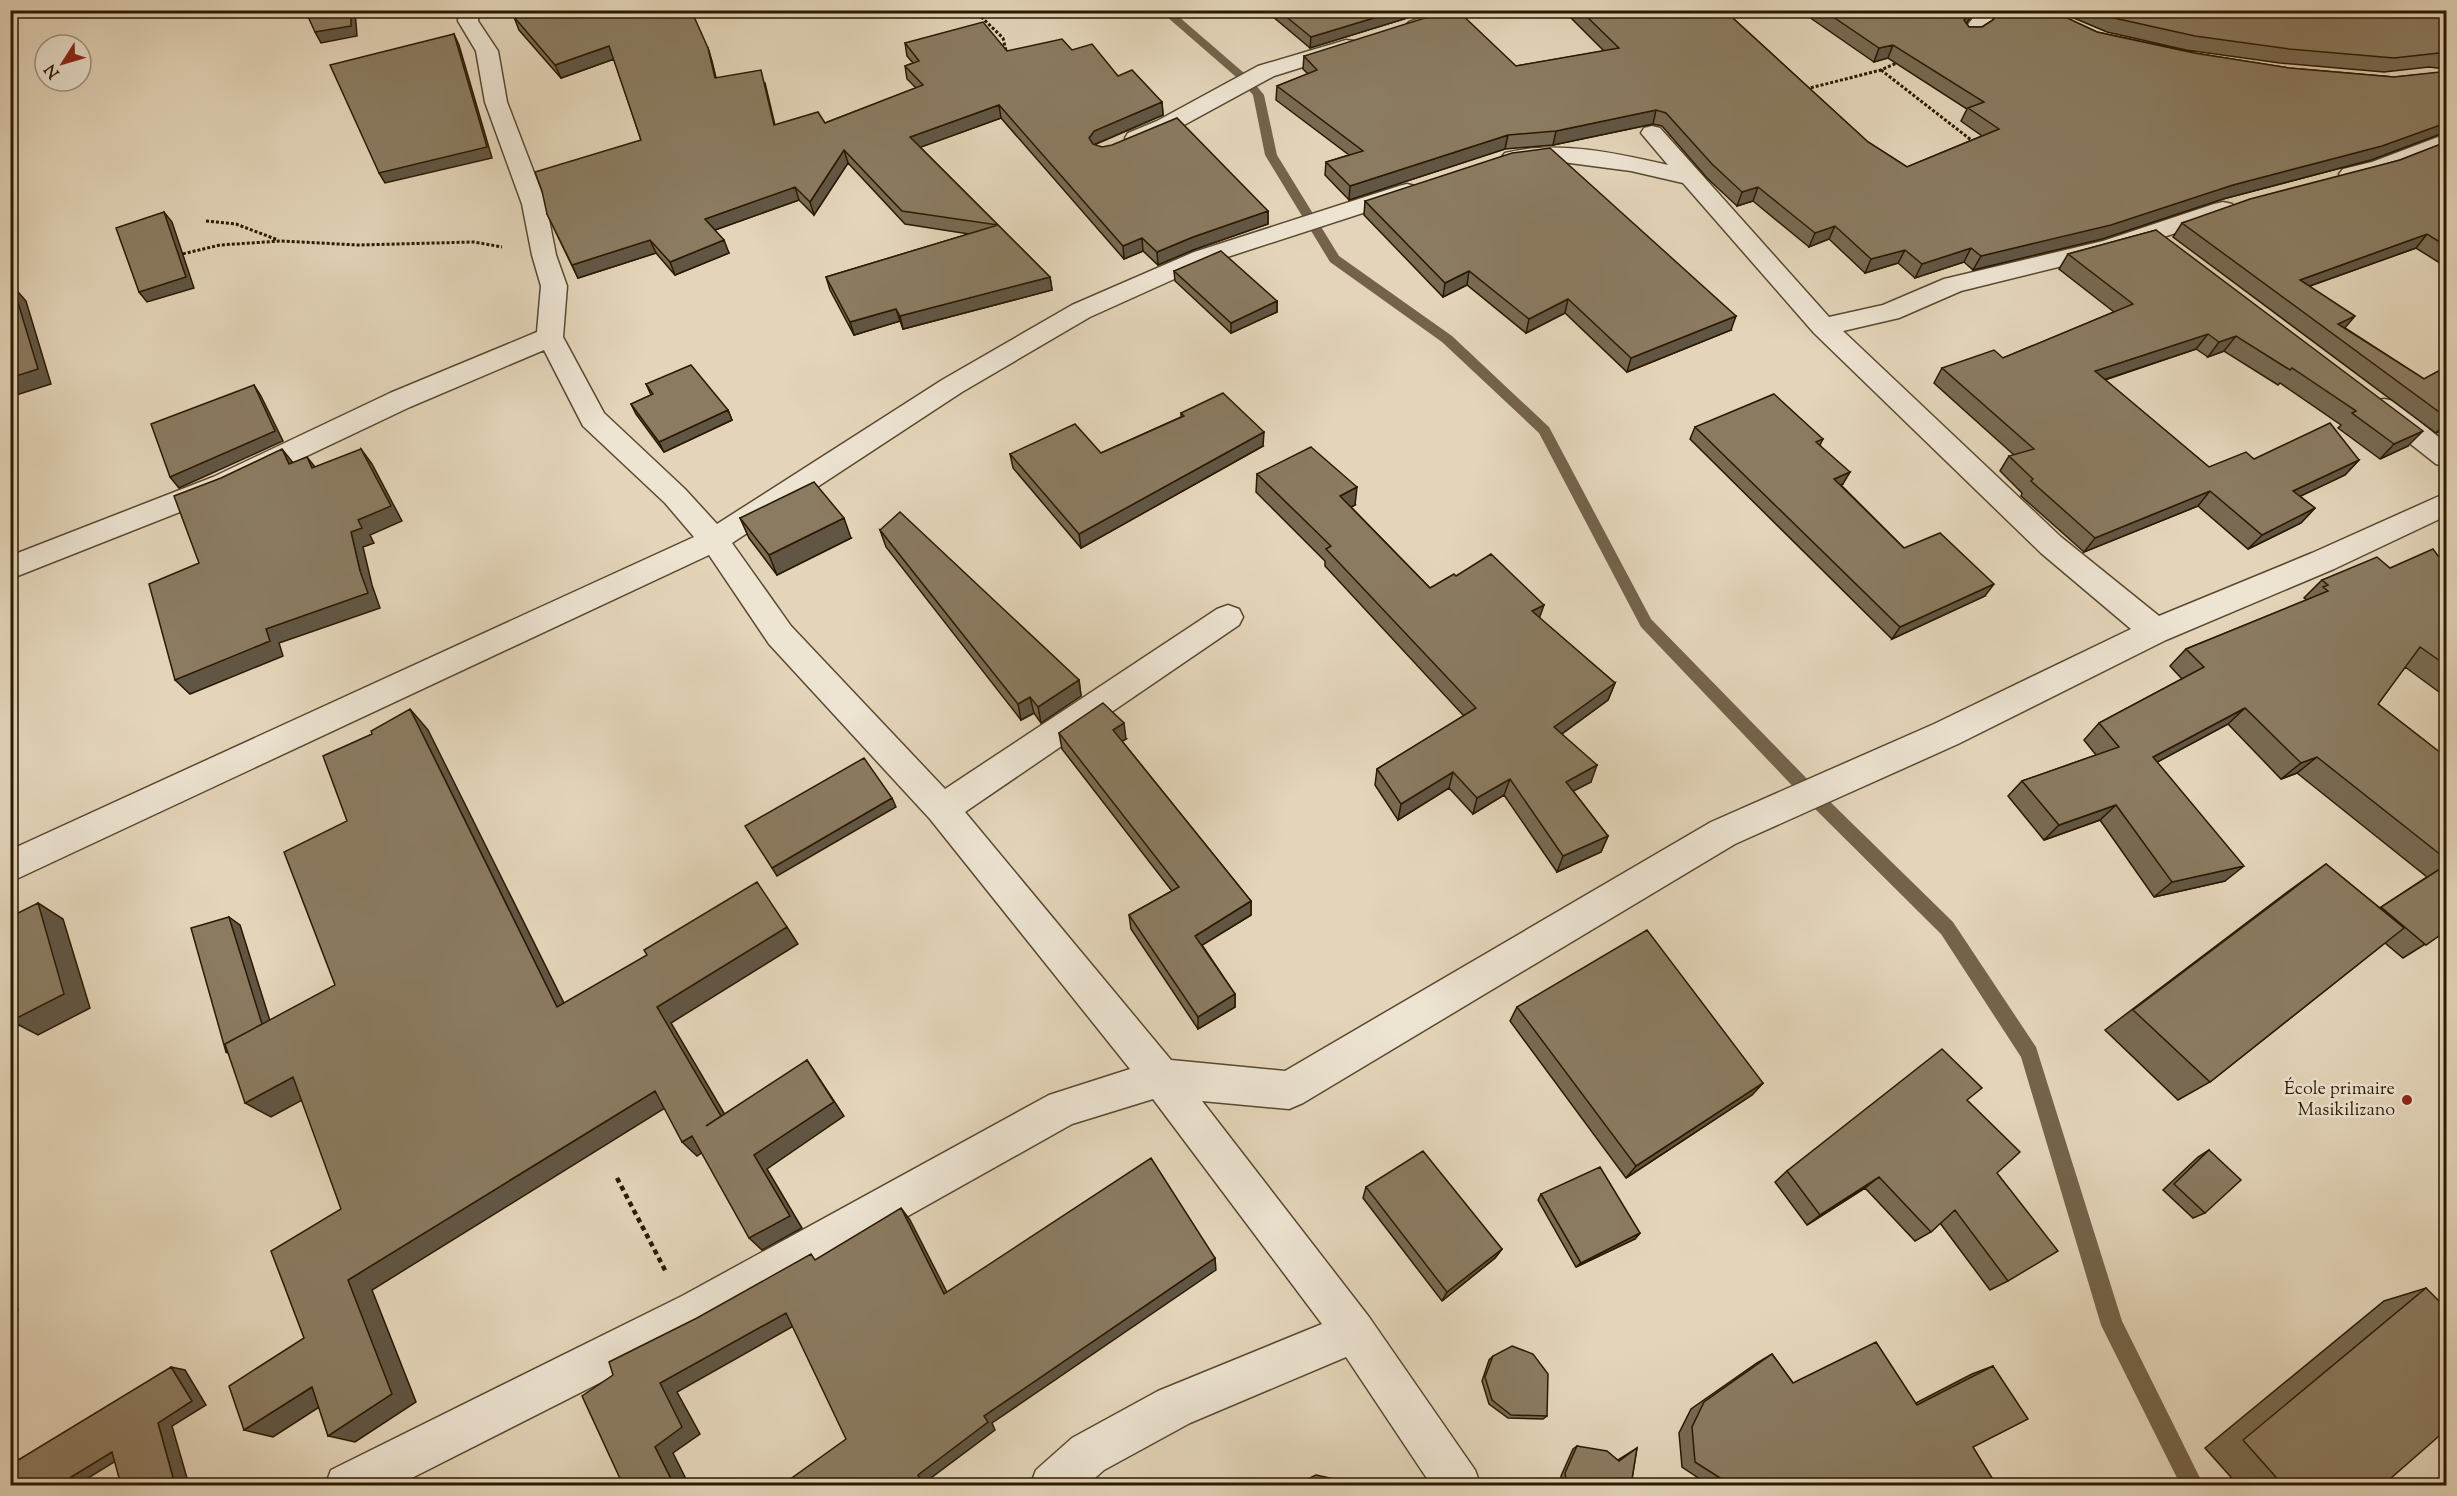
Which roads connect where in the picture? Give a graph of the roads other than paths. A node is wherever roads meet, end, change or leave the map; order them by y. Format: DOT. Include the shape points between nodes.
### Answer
graph roads {
  1 [pos="469,10"];
  2 [pos="1466,10"];
  3 [pos="1985,10"];
  4 [pos="1392,33"];
  5 [pos="1971,35"];
  6 [pos="1370,39"];
  7 [pos="1652,133"];
  8 [pos="2446,141"];
  9 [pos="1114,147"];
  10 [pos="1485,165"];
  11 [pos="1692,178"];
  12 [pos="2324,181"];
  13 [pos="1431,183"];
  14 [pos="2244,203"];
  15 [pos="2151,234"];
  16 [pos="2174,252"];
  17 [pos="1823,327"];
  18 [pos="550,337"];
  19 [pos="2362,391"];
  20 [pos="2446,457"];
  21 [pos="2446,504"];
  22 [pos="714,540"];
  23 [pos="10,568"];
  24 [pos="1228,617"];
  25 [pos="2155,631"];
  26 [pos="942,809"];
  27 [pos="10,867"];
  28 [pos="1161,1078"];
  29 [pos="1354,1332"];
  30 [pos="347,1485"];
  31 [pos="1052,1485"];
  32 [pos="1459,1485"];
  1 -- 18 [label="street" via="468,21 487,51 496,102 534,204 554,286"];
  2 -- 4 [label="street"];
  3 -- 5 [label="street"];
  6 -- 9 [label="street" via="1266,71 1166,126"];
  7 -- 11 [label="street"];
  8 -- 12 [label="street" via="2380,167"];
  10 -- 11 [label="street" via="1547,153 1631,164"];
  11 -- 17 [label="street"];
  13 -- 22 [label="street" via="1203,257 1081,311 952,386"];
  14 -- 15 [label="street"];
  15 -- 16 [label="street"];
  15 -- 17 [label="street" via="1953,285 1890,312"];
  17 -- 25 [label="street" via="2051,545"];
  18 -- 22 [label="street" via="593,419 675,496"];
  18 -- 23 [label="street" via="400,400 223,484"];
  19 -- 20 [label="street"];
  21 -- 25 [label="street" via="2323,561"];
  22 -- 26 [label="street" via="780,635"];
  22 -- 27 [label="street"];
  24 -- 26 [label="street"];
  25 -- 28 [label="street" via="1946,734 1723,833 1288,1089"];
  26 -- 28 [label="street"];
  28 -- 29 [label="street"];
  28 -- 30 [label="street" via="1063,1108 698,1311"];
  29 -- 31 [label="street" via="1174,1407 1088,1454"];
  29 -- 32 [label="street"];
}
